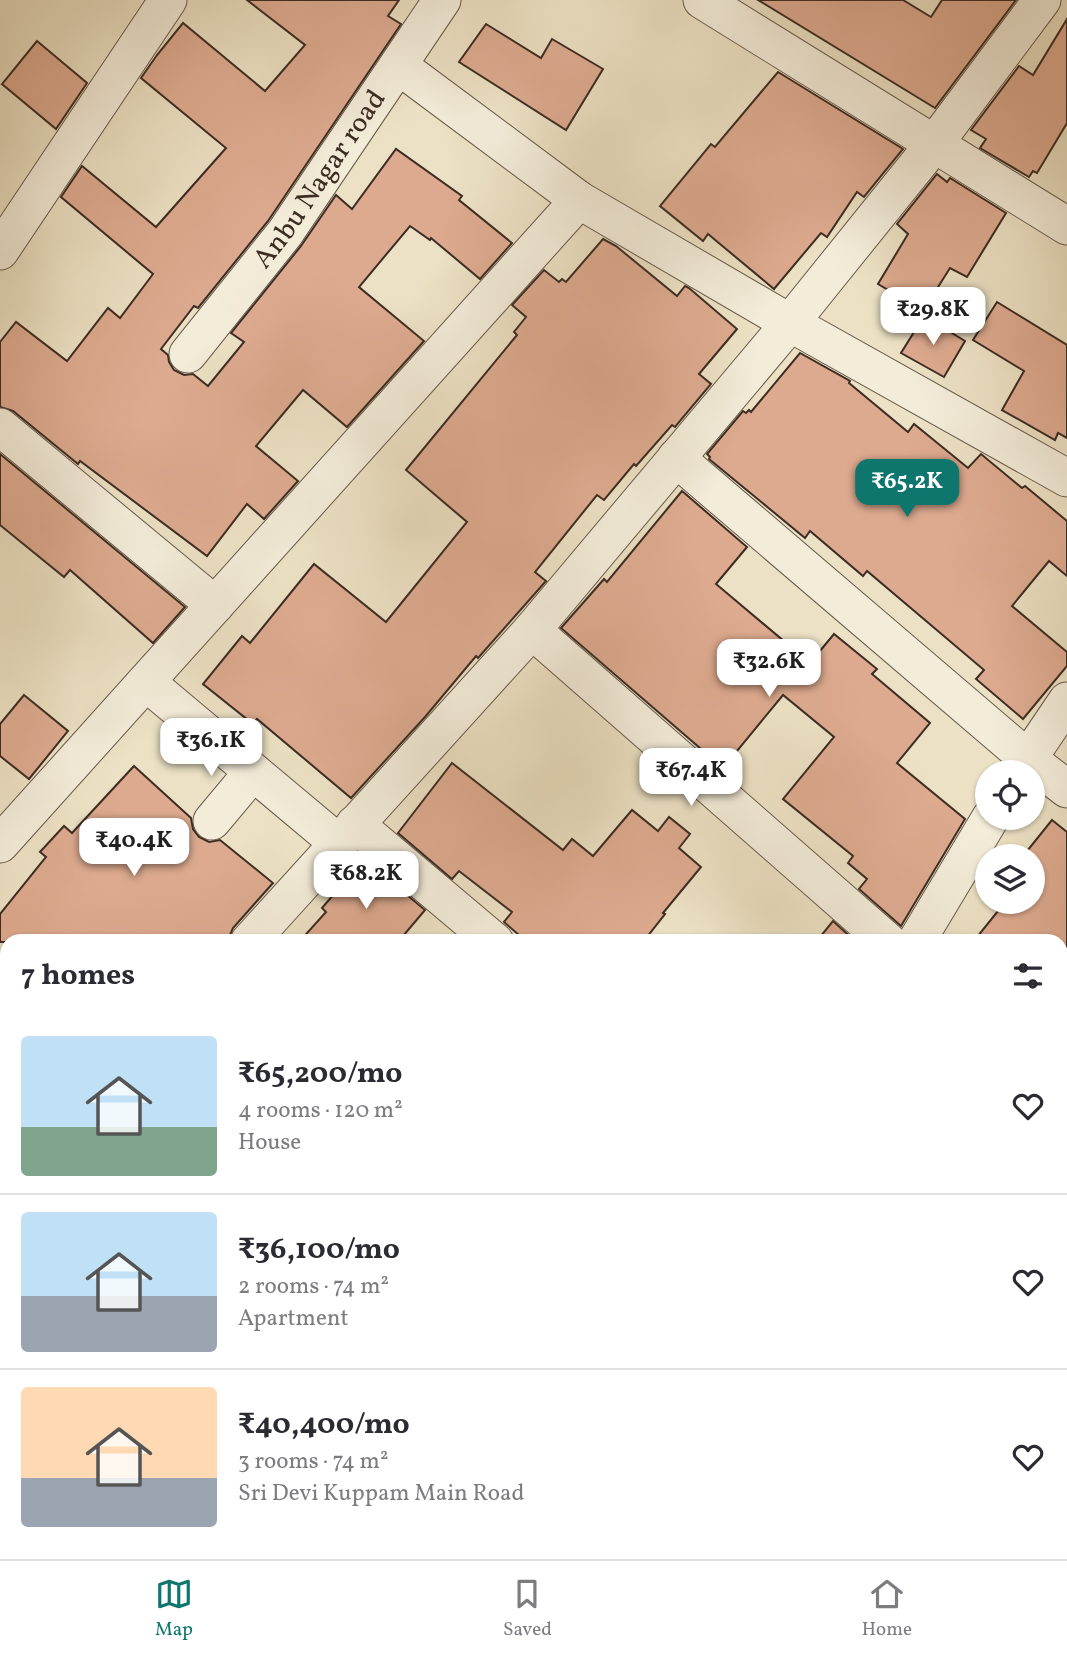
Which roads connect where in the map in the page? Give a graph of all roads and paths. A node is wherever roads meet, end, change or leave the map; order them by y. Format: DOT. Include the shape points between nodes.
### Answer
graph roads {
  1 [pos="168,0"];
  2 [pos="442,0"];
  3 [pos="702,0"];
  4 [pos="1042,0"];
  5 [pos="399,66"];
  6 [pos="935,143"];
  7 [pos="579,200"];
  8 [pos="1067,226"];
  9 [pos="0,251"];
  10 [pos="790,323"];
  11 [pos="188,354"];
  12 [pos="0,427"];
  13 [pos="676,458"];
  14 [pos="1067,478"];
  15 [pos="215,605"];
  16 [pos="533,630"];
  17 [pos="146,682"];
  18 [pos="1067,701"];
  19 [pos="1017,760"];
  20 [pos="1026,760"];
  21 [pos="253,772"];
  22 [pos="1045,777"];
  23 [pos="1067,789"];
  24 [pos="212,821"];
  25 [pos="983,830"];
  26 [pos="346,833"];
  27 [pos="0,844"];
  28 [pos="256,934"];
  29 [pos="484,934"];
  30 [pos="879,934"];
  31 [pos="921,934"];
  1 -- 9 [label="street"];
  2 -- 5 [label="street, Anbu Nagar road"];
  3 -- 6 [label="street"];
  4 -- 6 [label="street"];
  5 -- 7 [label="street"];
  5 -- 11 [label="street, Anbu Nagar road" via="285,233"];
  6 -- 8 [label="street"];
  6 -- 10 [label="street"];
  7 -- 10 [label="street"];
  7 -- 15 [label="street"];
  10 -- 13 [label="street"];
  10 -- 14 [label="street"];
  12 -- 15 [label="street"];
  13 -- 16 [label="street"];
  13 -- 19 [label="street"];
  15 -- 17 [label="street"];
  16 -- 26 [label="street"];
  16 -- 30 [label="street"];
  17 -- 21 [label="street"];
  17 -- 27 [label="street"];
  18 -- 20 [label="street"];
  21 -- 24 [label="street"];
  21 -- 26 [label="street"];
  22 -- 23 [label="street"];
  25 -- 31 [label="street"];
  26 -- 28 [label="street"];
  26 -- 29 [label="street"];
}
